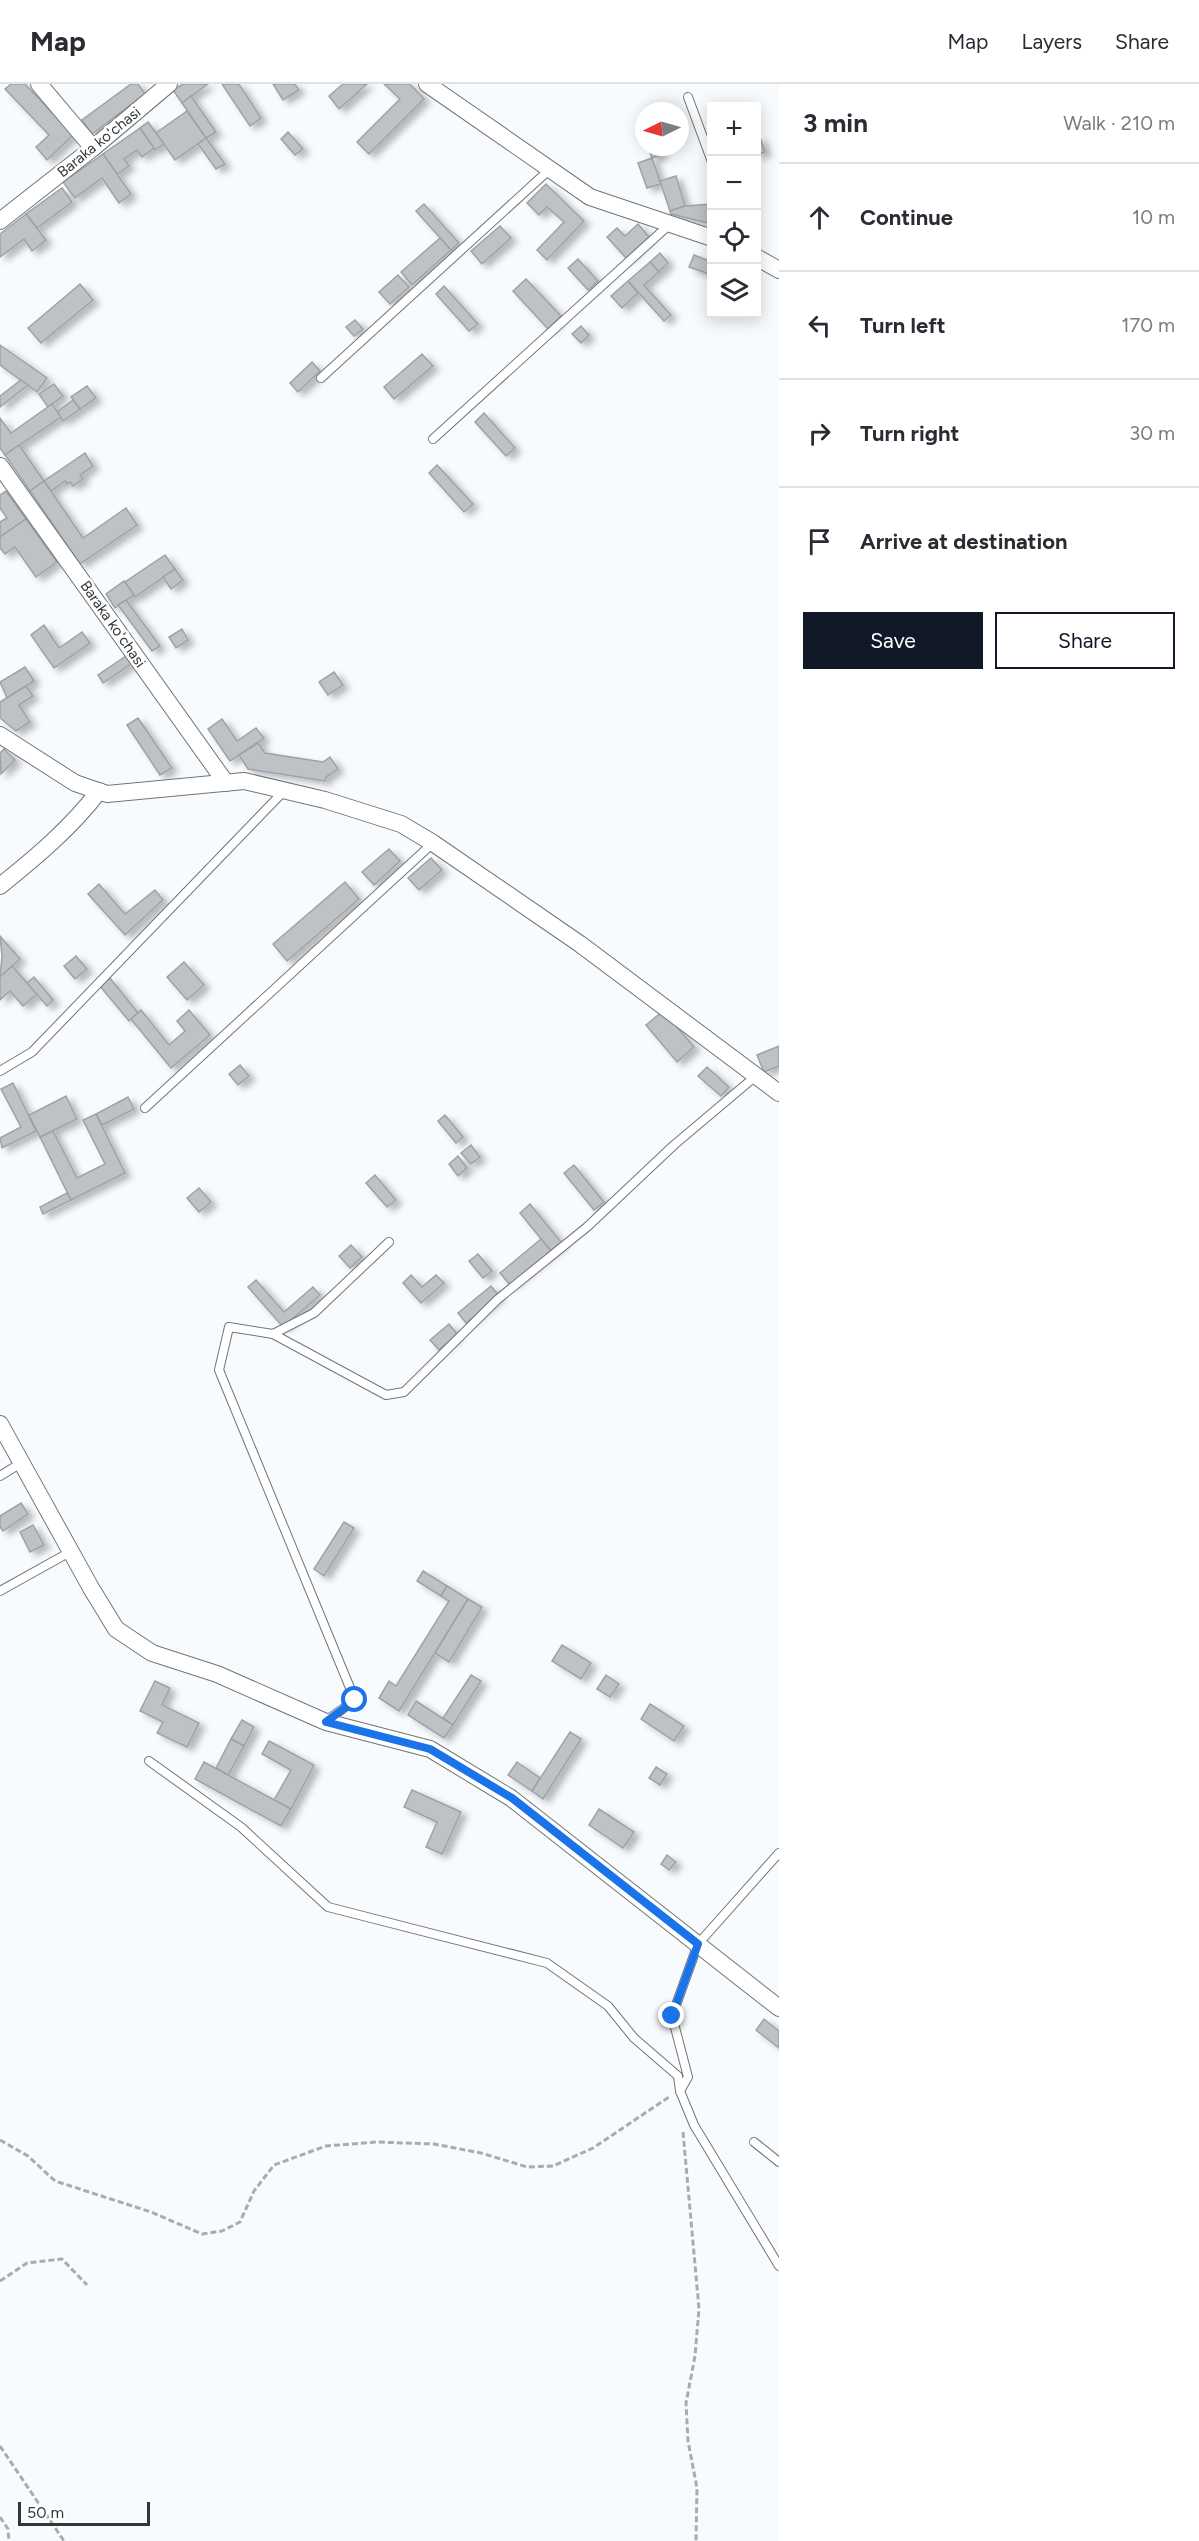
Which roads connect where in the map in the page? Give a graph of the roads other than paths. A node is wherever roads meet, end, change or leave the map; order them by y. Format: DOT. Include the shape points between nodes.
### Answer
graph roads {
  1 [pos="39,84"];
  2 [pos="168,84"];
  3 [pos="427,84"];
  4 [pos="688,97"];
  5 [pos="93,148"];
  6 [pos="709,156"];
  7 [pos="549,170"];
  8 [pos="0,221"];
  9 [pos="669,225"];
  10 [pos="707,237"];
  11 [pos="761,260"];
  12 [pos="779,270"];
  13 [pos="321,378"];
  14 [pos="433,439"];
  15 [pos="0,465"];
  16 [pos="0,735"];
  17 [pos="226,783"];
  18 [pos="99,791"];
  19 [pos="285,791"];
  20 [pos="433,843"];
  21 [pos="0,886"];
  22 [pos="0,1071"];
  23 [pos="758,1075"];
  24 [pos="779,1093"];
  25 [pos="145,1108"];
  26 [pos="389,1242"];
  27 [pos="273,1334"];
  28 [pos="0,1424"];
  29 [pos="21,1463"];
  30 [pos="0,1476"];
  31 [pos="70,1552"];
  32 [pos="0,1591"];
  33 [pos="326,1722"];
  34 [pos="149,1761"];
  35 [pos="779,1853"];
  36 [pos="698,1944"];
  37 [pos="779,2008"];
  38 [pos="680,2091"];
  39 [pos="754,2142"];
  40 [pos="779,2162"];
  41 [pos="779,2266"];
  1 -- 5 [label="street"];
  2 -- 5 [label="street, Baraka koʻchasi"];
  3 -- 7 [label="street"];
  4 -- 6 [label="lane"];
  5 -- 8 [label="street, Baraka koʻchasi"];
  7 -- 9 [label="street" via="590,197"];
  7 -- 13 [label="lane"];
  9 -- 10 [label="street"];
  9 -- 14 [label="lane"];
  11 -- 12 [label="street"];
  15 -- 17 [label="street, Baraka koʻchasi"];
  16 -- 18 [label="street" via="75,783"];
  17 -- 18 [label="street" via="139,793"];
  17 -- 19 [label="street" via="244,781"];
  18 -- 21 [label="street" via="31,861"];
  19 -- 20 [label="street" via="401,824"];
  19 -- 22 [label="lane" via="32,1052"];
  20 -- 23 [label="street" via="580,944"];
  20 -- 25 [label="lane"];
  23 -- 24 [label="street"];
  23 -- 27 [label="lane" via="674,1145 587,1227 498,1299 404,1392 386,1395"];
  26 -- 27 [label="lane" via="314,1313"];
  27 -- 33 [label="lane" via="229,1327 219,1370 355,1700"];
  28 -- 29 [label="street"];
  29 -- 30 [label="lane"];
  29 -- 31 [label="street"];
  31 -- 32 [label="lane"];
  31 -- 33 [label="street" via="116,1629 152,1653 217,1674"];
  33 -- 36 [label="street" via="430,1749 512,1798"];
  34 -- 38 [label="lane" via="241,1827 328,1908 547,1963 608,2006 634,2038 678,2076"];
  35 -- 36 [label="lane"];
  36 -- 37 [label="street"];
  36 -- 38 [label="lane" via="672,2016 688,2077"];
  38 -- 41 [label="lane" via="694,2125"];
  39 -- 40 [label="lane"];
}
